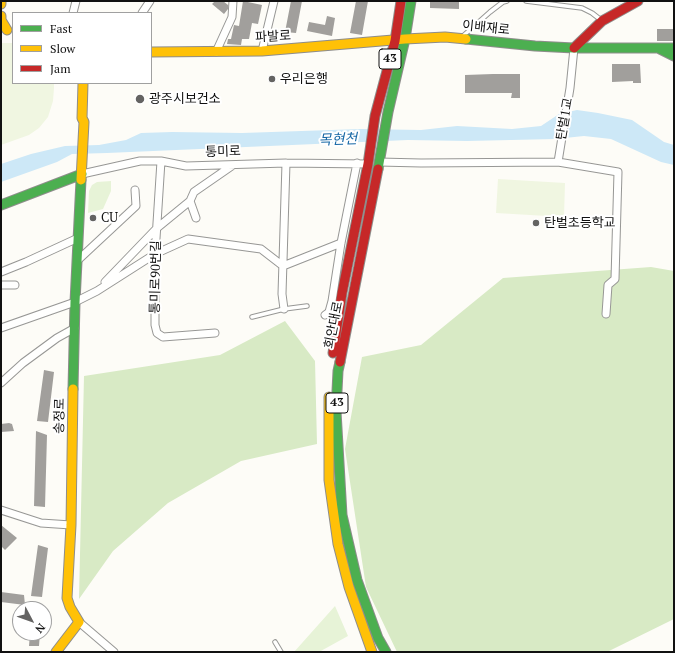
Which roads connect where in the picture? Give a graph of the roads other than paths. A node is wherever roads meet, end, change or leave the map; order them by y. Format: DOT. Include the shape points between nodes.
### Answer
graph roads {
  1 [pos="1,1"];
  2 [pos="76,1"];
  3 [pos="150,1"];
  4 [pos="232,1"];
  5 [pos="274,1"];
  6 [pos="402,1"];
  7 [pos="411,1"];
  8 [pos="507,1"];
  9 [pos="526,1"];
  10 [pos="638,1"];
  11 [pos="1,4"];
  12 [pos="73,12"];
  13 [pos="143,12"];
  14 [pos="1,16"];
  15 [pos="602,21"];
  16 [pos="7,30"];
  17 [pos="461,38"];
  18 [pos="405,39"];
  19 [pos="395,41"];
  20 [pos="574,48"];
  21 [pos="656,48"];
  22 [pos="674,48"];
  23 [pos="262,51"];
  24 [pos="152,52"];
  25 [pos="216,52"];
  26 [pos="674,56"];
  27 [pos="86,84"];
  28 [pos="161,161"];
  29 [pos="379,162"];
  30 [pos="558,162"];
  31 [pos="286,163"];
  32 [pos="357,163"];
  33 [pos="368,164"];
  34 [pos="234,165"];
  35 [pos="82,171"];
  36 [pos="135,190"];
  37 [pos="1,198"];
  38 [pos="190,201"];
  39 [pos="1,205"];
  40 [pos="196,218"];
  41 [pos="158,228"];
  42 [pos="78,238"];
  43 [pos="341,243"];
  44 [pos="155,254"];
  45 [pos="77,261"];
  46 [pos="283,266"];
  47 [pos="1,272"];
  48 [pos="1,285"];
  49 [pos="15,285"];
  50 [pos="97,291"];
  51 [pos="75,302"];
  52 [pos="307,306"];
  53 [pos="284,309"];
  54 [pos="606,314"];
  55 [pos="325,315"];
  56 [pos="252,318"];
  57 [pos="1,328"];
  58 [pos="75,328"];
  59 [pos="214,333"];
  60 [pos="1,383"];
  61 [pos="1,510"];
  62 [pos="71,525"];
  63 [pos="79,622"];
  64 [pos="275,642"];
  65 [pos="56,652"];
  66 [pos="114,652"];
  67 [pos="281,652"];
  68 [pos="372,652"];
  69 [pos="386,652"];
  1 -- 11 [label="main road"];
  2 -- 12 [label="street"];
  3 -- 13 [label="street"];
  4 -- 25 [label="street" via="232,17"];
  5 -- 23 [label="street"];
  6 -- 19 [label="main road, 43"];
  7 -- 18 [label="main road, 회안대로 / 43"];
  8 -- 17 [label="lane" via="490,12"];
  9 -- 15 [label="lane" via="582,8"];
  10 -- 15 [label="main road"];
  14 -- 16 [label="main road"];
  15 -- 20 [label="main road"];
  17 -- 18 [label="main road, 이배재로"];
  17 -- 20 [label="main road, 이배재로"];
  18 -- 19 [label="main road, 이배재로"];
  18 -- 29 [label="main road, 회안대로 / 43" via="387,114"];
  19 -- 23 [label="main road, 파발로"];
  19 -- 33 [label="main road, 회안대로 / 43" via="375,116"];
  20 -- 21 [label="main road, 이배재로"];
  20 -- 30 [label="street, 탄벌1교"];
  21 -- 22 [label="main road, 이배재로"];
  21 -- 26 [label="main road"];
  23 -- 25 [label="main road, 파발로"];
  24 -- 25 [label="main road, 파발로"];
  27 -- 35 [label="main road, 송정로" via="87,115 84,121"];
  28 -- 34 [label="street, 통미로" via="186,166"];
  28 -- 35 [label="street, 통미로" via="140,161"];
  28 -- 41 [label="street, 통미로90번길"];
  29 -- 30 [label="street"];
  29 -- 69 [label="main road, 회안대로 / 43" via="338,371 336,411 342,515 357,580 378,638"];
  30 -- 54 [label="street" via="618,172 615,279 608,285"];
  31 -- 32 [label="street, 통미로"];
  31 -- 34 [label="street, 통미로"];
  31 -- 46 [label="street"];
  32 -- 33 [label="street, 통미로"];
  32 -- 43 [label="street"];
  33 -- 68 [label="main road, 회안대로 / 43" via="342,293 330,373 328,430 329,480 338,544"];
  34 -- 38 [label="street" via="194,192"];
  35 -- 37 [label="main road, 통미로"];
  35 -- 39 [label="main road, 통미로"];
  35 -- 42 [label="main road, 송정로"];
  36 -- 45 [label="street" via="136,206"];
  38 -- 40 [label="street"];
  38 -- 41 [label="street"];
  41 -- 44 [label="street, 통미로90번길"];
  41 -- 50 [label="street"];
  42 -- 45 [label="main road, 송정로"];
  42 -- 47 [label="street"];
  43 -- 46 [label="street"];
  43 -- 55 [label="street" via="332,301 329,312"];
  44 -- 46 [label="street" via="188,239 261,249"];
  44 -- 50 [label="street"];
  44 -- 59 [label="street, 통미로90번길" via="157,333 163,337"];
  45 -- 51 [label="main road, 송정로"];
  46 -- 53 [label="street"];
  48 -- 49 [label="street"];
  50 -- 51 [label="street"];
  51 -- 57 [label="street"];
  51 -- 58 [label="main road, 송정로"];
  52 -- 53 [label="lane"];
  53 -- 56 [label="lane"];
  58 -- 60 [label="street" via="40,351"];
  58 -- 62 [label="main road, 송정로"];
  61 -- 62 [label="street" via="41,523"];
  62 -- 63 [label="main road, 송정로" via="67,598"];
  63 -- 65 [label="main road"];
  63 -- 66 [label="street"];
  64 -- 67 [label="lane"];
}
